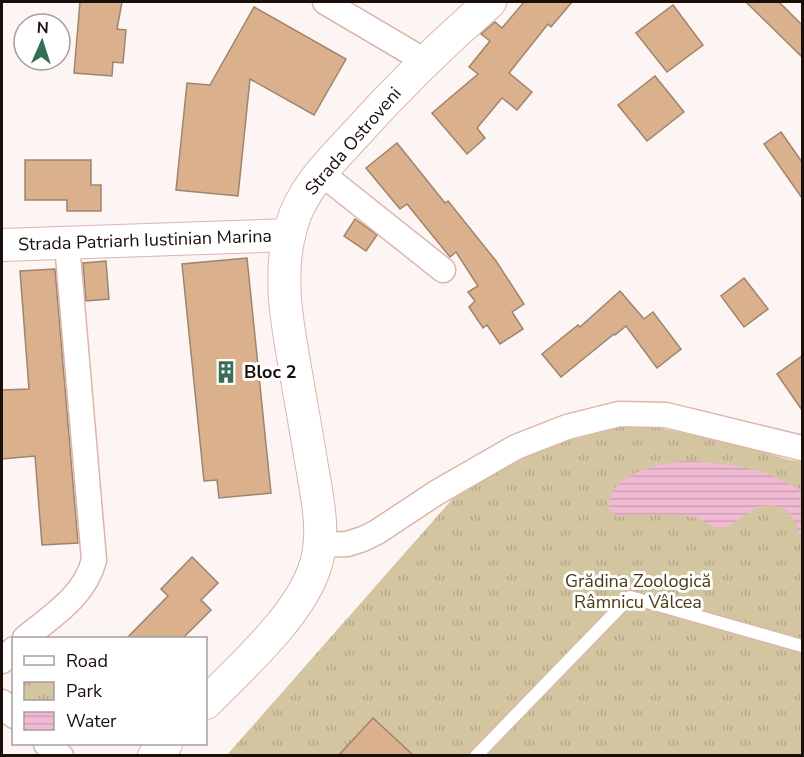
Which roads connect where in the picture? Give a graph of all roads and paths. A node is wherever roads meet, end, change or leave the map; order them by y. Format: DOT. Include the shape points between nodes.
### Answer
graph roads {
  1 [pos="325,2"];
  2 [pos="490,2"];
  3 [pos="425,61"];
  4 [pos="321,173"];
  5 [pos="289,235"];
  6 [pos="68,244"];
  7 [pos="2,245"];
  8 [pos="443,270"];
  9 [pos="802,448"];
  10 [pos="320,545"];
  11 [pos="27,637"];
  12 [pos="802,646"];
  13 [pos="2,702"];
  14 [pos="207,702"];
  15 [pos="12,714"];
  16 [pos="47,745"];
  17 [pos="165,745"];
  18 [pos="61,756"];
  19 [pos="154,756"];
  20 [pos="476,756"];
  1 -- 3 [label="street"];
  2 -- 3 [label="street, Strada Ostroveni"];
  3 -- 4 [label="street, Strada Ostroveni"];
  4 -- 5 [label="street, Strada Ostroveni" via="302,200"];
  4 -- 8 [label="street"];
  5 -- 6 [label="street, Strada Patriarh Iustinian Marina"];
  5 -- 10 [label="street, Strada Ostroveni" via="285,302 316,488"];
  6 -- 7 [label="street, Strada Patriarh Iustinian Marina"];
  6 -- 11 [label="street" via="94,560 90,576 78,594"];
  9 -- 10 [label="street" via="666,415 620,414 567,427 516,447 363,539"];
  10 -- 14 [label="street, Strada Ostroveni" via="302,596 258,650"];
  12 -- 20 [label="lane" via="630,597"];
  13 -- 15 [label="street"];
  16 -- 18 [label="street"];
  17 -- 19 [label="street"];
}
